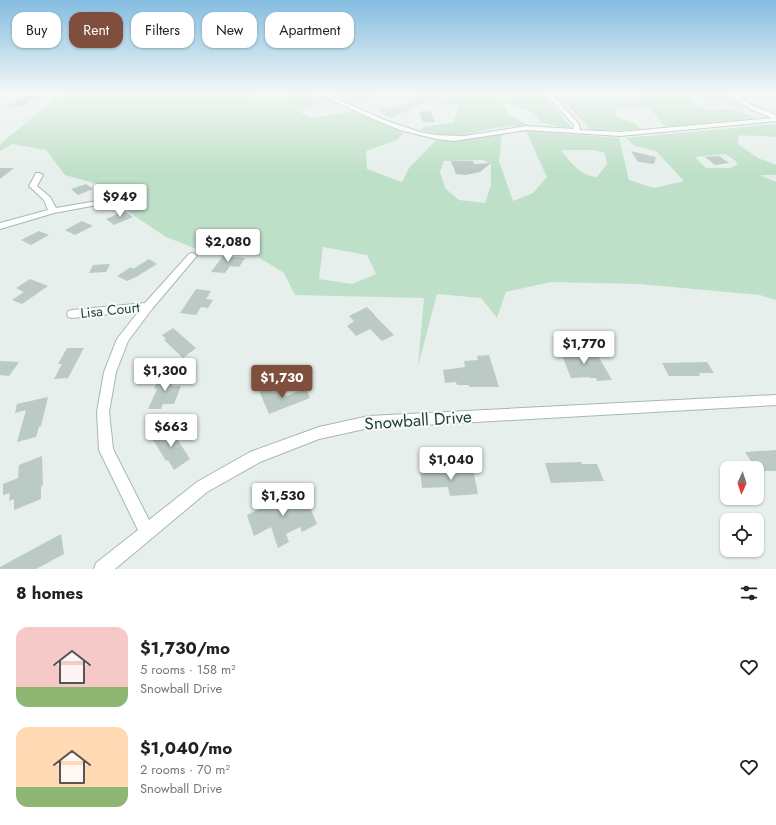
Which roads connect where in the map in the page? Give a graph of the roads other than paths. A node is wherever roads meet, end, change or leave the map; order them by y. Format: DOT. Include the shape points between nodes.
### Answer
graph roads {
  1 [pos="381,120"];
  2 [pos="572,120"];
  3 [pos="761,120"];
  4 [pos="577,131"];
  5 [pos="39,175"];
  6 [pos="97,203"];
  7 [pos="53,211"];
  8 [pos="0,226"];
  9 [pos="192,256"];
  10 [pos="148,306"];
  11 [pos="72,314"];
  12 [pos="776,400"];
  13 [pos="147,532"];
  14 [pos="102,569"];
  1 -- 4 [label="street" via="403,129 454,139 517,129"];
  2 -- 4 [label="street" via="577,125"];
  3 -- 4 [label="street" via="620,134 601,135"];
  5 -- 7 [label="street" via="33,186 47,199"];
  6 -- 7 [label="street"];
  7 -- 8 [label="street"];
  9 -- 10 [label="street"];
  10 -- 11 [label="street, Lisa Court"];
  10 -- 13 [label="street" via="123,339 110,372 104,412 106,450"];
  12 -- 13 [label="street, Snowball Drive" via="369,422 320,433 255,457 202,487"];
  13 -- 14 [label="street, Snowball Drive"];
}
